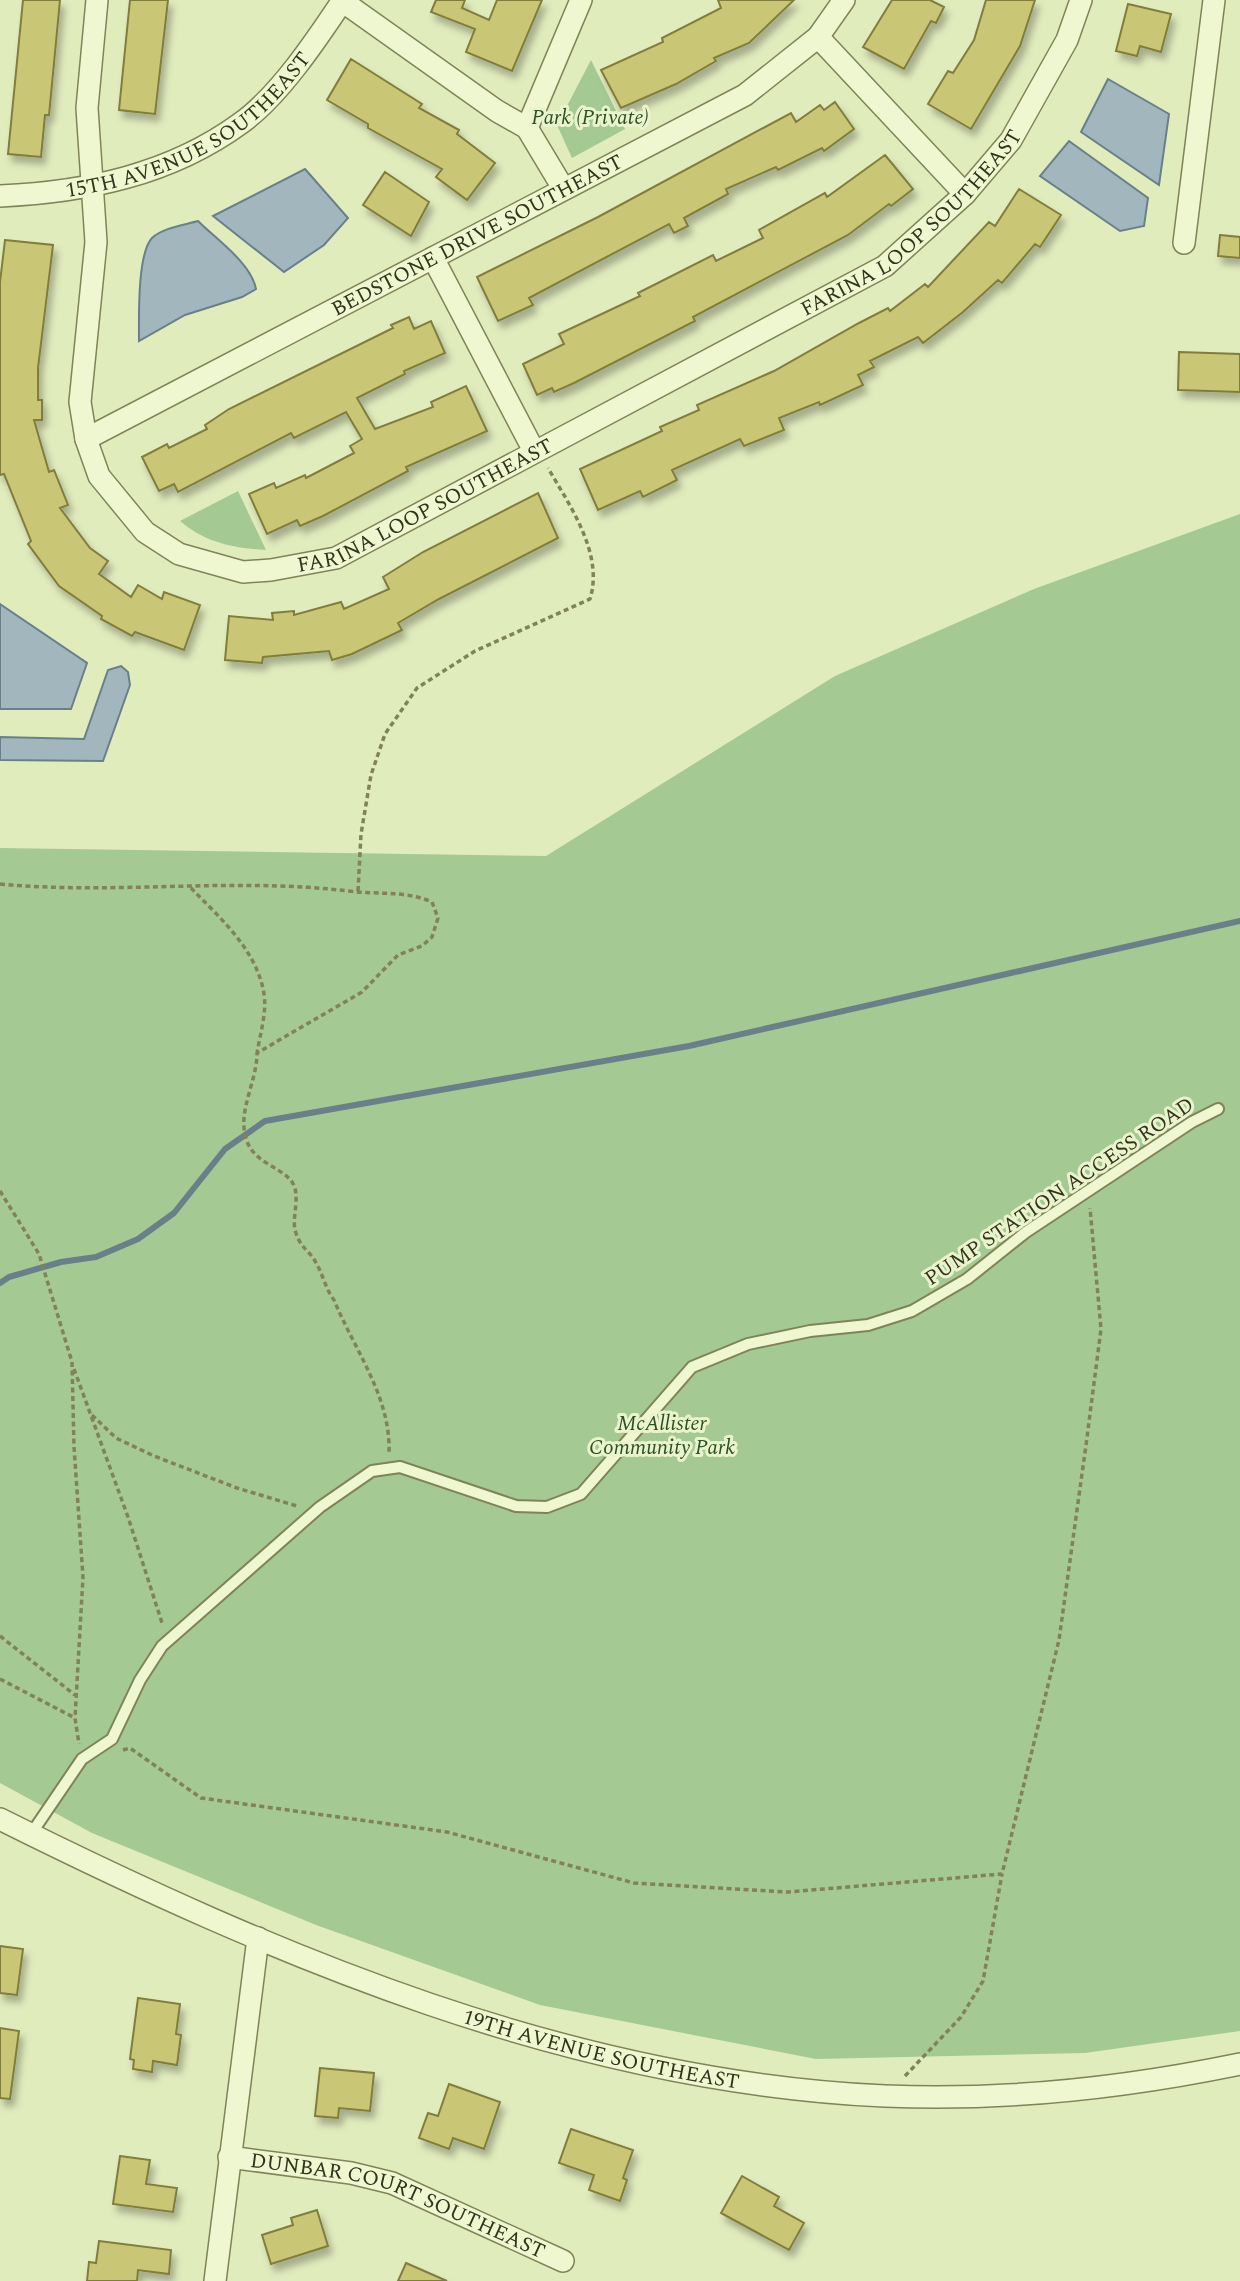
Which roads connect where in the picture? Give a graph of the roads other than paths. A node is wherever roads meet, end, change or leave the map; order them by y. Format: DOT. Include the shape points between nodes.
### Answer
graph roads {
  1 [pos="97,0"];
  2 [pos="581,0"];
  3 [pos="844,0"];
  4 [pos="1081,0"];
  5 [pos="1214,0"];
  6 [pos="342,1"];
  7 [pos="818,37"];
  8 [pos="527,128"];
  9 [pos="93,187"];
  10 [pos="563,188"];
  11 [pos="965,194"];
  12 [pos="0,196"];
  13 [pos="1184,243"];
  14 [pos="433,258"];
  15 [pos="86,439"];
  16 [pos="534,451"];
  17 [pos="1218,1109"];
  18 [pos="0,1819"];
  19 [pos="31,1835"];
  20 [pos="258,1938"];
  21 [pos="1240,2064"];
  22 [pos="229,2157"];
  23 [pos="563,2261"];
  24 [pos="215,2281"];
  1 -- 9 [label="street, FARINA LOOP SOUTHEAST" via="87,107"];
  2 -- 8 [label="street"];
  3 -- 7 [label="street, BEDSTONE DRIVE SOUTHEAST"];
  4 -- 11 [label="street, FARINA LOOP SOUTHEAST" via="1041,91 1011,139"];
  5 -- 13 [label="street"];
  6 -- 8 [label="street"];
  6 -- 9 [label="street, 15TH AVENUE SOUTHEAST" via="273,93 242,122 191,153"];
  7 -- 10 [label="street, BEDSTONE DRIVE SOUTHEAST" via="745,95"];
  7 -- 11 [label="street"];
  8 -- 10 [label="street"];
  9 -- 12 [label="street, 15TH AVENUE SOUTHEAST"];
  9 -- 15 [label="street, FARINA LOOP SOUTHEAST" via="96,242 80,402"];
  10 -- 14 [label="street, BEDSTONE DRIVE SOUTHEAST"];
  11 -- 16 [label="street, FARINA LOOP SOUTHEAST" via="885,266"];
  14 -- 15 [label="street, BEDSTONE DRIVE SOUTHEAST"];
  14 -- 16 [label="street"];
  15 -- 16 [label="street, FARINA LOOP SOUTHEAST" via="99,476 145,532 179,554 243,572 336,558"];
  17 -- 19 [label="lane, PUMP STATION ACCESS ROAD" via="1026,1232 968,1279 912,1311 868,1325 748,1344 692,1367 581,1494 547,1507 516,1506 400,1467 372,1471 316,1510 168,1641 140,1680 112,1739 82,1759"];
  18 -- 19 [label="street, 19TH AVENUE SOUTHEAST"];
  19 -- 20 [label="street, 19TH AVENUE SOUTHEAST"];
  20 -- 21 [label="street, 19TH AVENUE SOUTHEAST" via="353,1977 575,2049 698,2074 817,2091 886,2096 1035,2094"];
  20 -- 22 [label="street"];
  22 -- 23 [label="street, DUNBAR COURT SOUTHEAST" via="392,2183"];
  22 -- 24 [label="street"];
}
